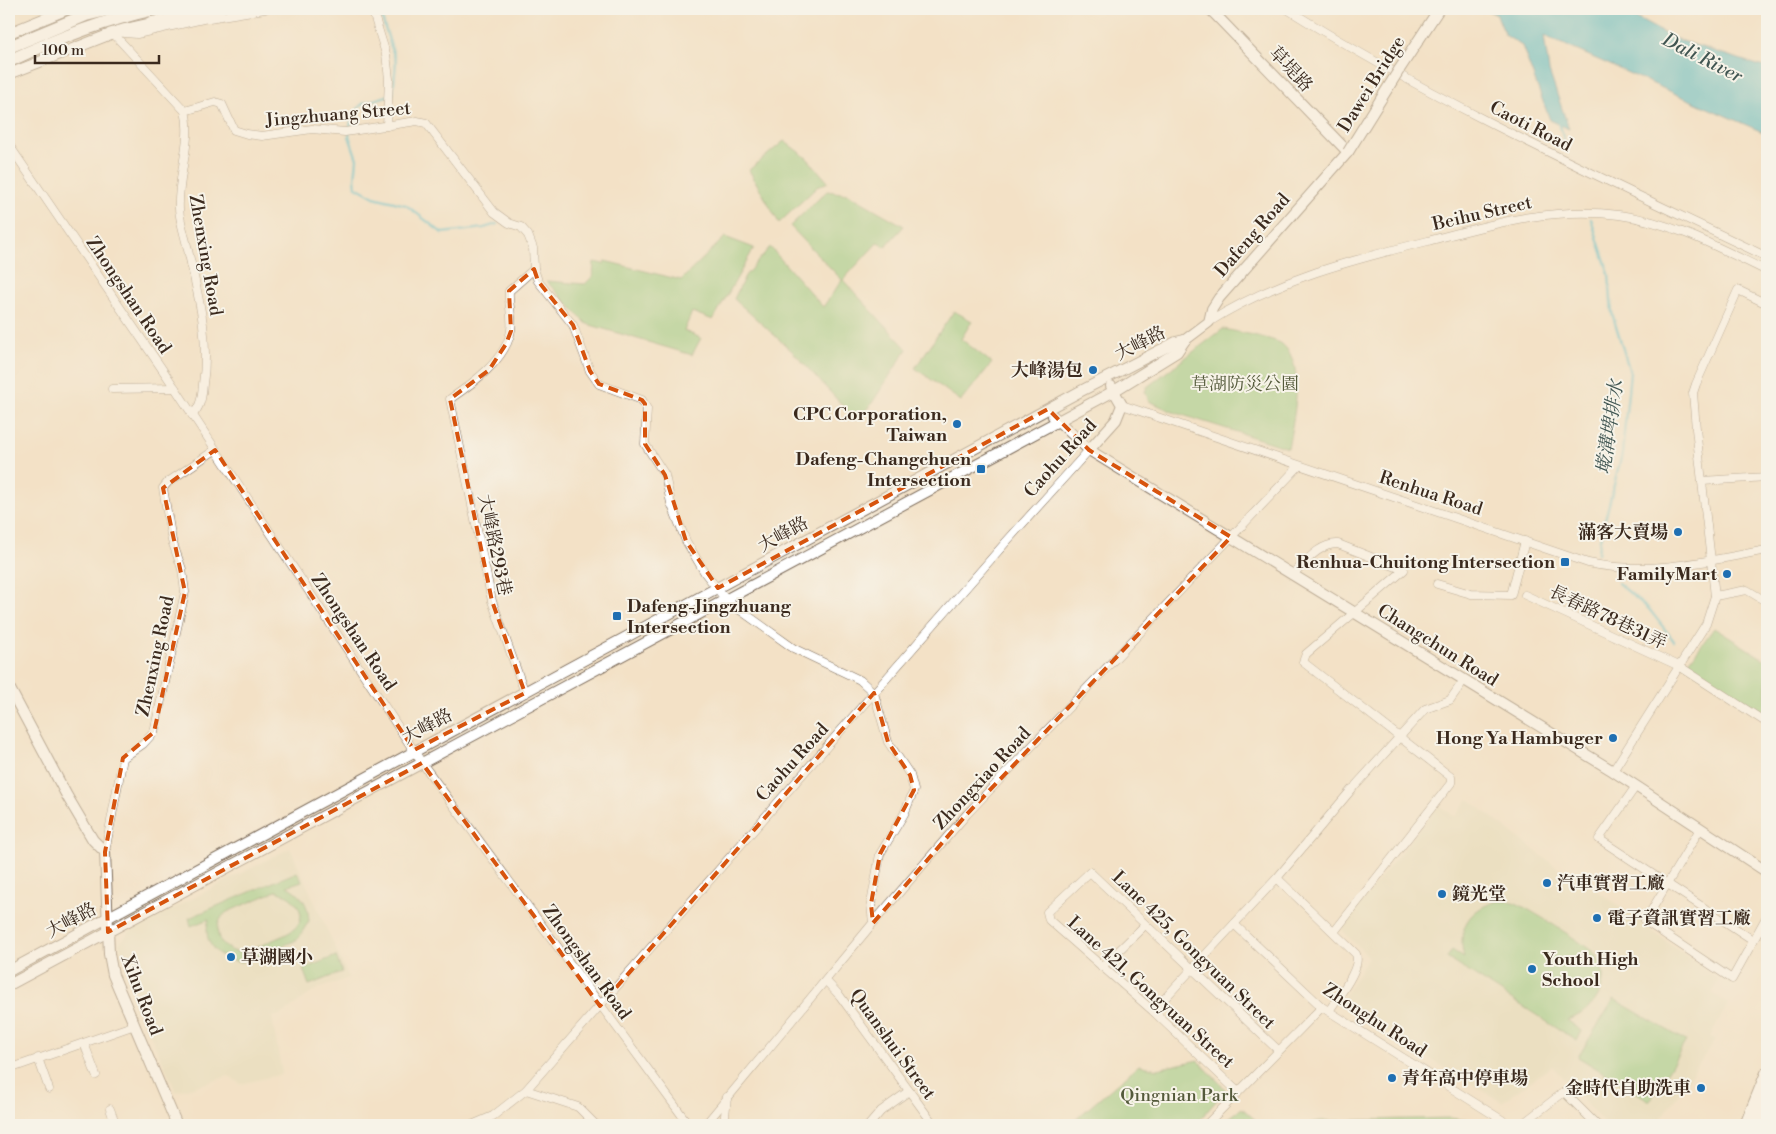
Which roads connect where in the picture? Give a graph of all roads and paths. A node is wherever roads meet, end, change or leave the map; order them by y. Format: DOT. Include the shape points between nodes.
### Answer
graph roads {
  1 [pos="68,9"];
  2 [pos="101,9"];
  3 [pos="110,9"];
  4 [pos="155,9"];
  5 [pos="170,9"];
  6 [pos="219,9"];
  7 [pos="265,9"];
  8 [pos="372,9"];
  9 [pos="1210,9"];
  10 [pos="1287,9"];
  11 [pos="1439,9"];
  12 [pos="9,33"];
  13 [pos="114,33"];
  14 [pos="9,46"];
  15 [pos="9,61"];
  16 [pos="9,74"];
  17 [pos="185,111"];
  18 [pos="387,126"];
  19 [pos="9,145"];
  20 [pos="1348,152"];
  21 [pos="1767,256"];
  22 [pos="534,269"];
  23 [pos="1767,271"];
  24 [pos="1767,304"];
  25 [pos="1209,322"];
  26 [pos="1184,340"];
  27 [pos="1107,378"];
  28 [pos="175,388"];
  29 [pos="112,389"];
  30 [pos="1114,391"];
  31 [pos="1122,405"];
  32 [pos="1048,409"];
  33 [pos="192,415"];
  34 [pos="1056,421"];
  35 [pos="215,450"];
  36 [pos="1089,450"];
  37 [pos="1299,466"];
  38 [pos="1767,477"];
  39 [pos="1702,481"];
  40 [pos="1231,537"];
  41 [pos="1525,541"];
  42 [pos="1767,550"];
  43 [pos="1711,560"];
  44 [pos="1292,576"];
  45 [pos="1437,584"];
  46 [pos="718,588"];
  47 [pos="1511,595"];
  48 [pos="1715,596"];
  49 [pos="726,600"];
  50 [pos="1767,602"];
  51 [pos="1356,613"];
  52 [pos="1679,666"];
  53 [pos="1464,680"];
  54 [pos="9,687"];
  55 [pos="525,693"];
  56 [pos="874,693"];
  57 [pos="1766,722"];
  58 [pos="1400,737"];
  59 [pos="414,750"];
  60 [pos="422,763"];
  61 [pos="1613,771"];
  62 [pos="1636,786"];
  63 [pos="1700,830"];
  64 [pos="105,852"];
  65 [pos="1090,872"];
  66 [pos="1767,872"];
  67 [pos="1277,878"];
  68 [pos="1668,884"];
  69 [pos="1767,916"];
  70 [pos="106,919"];
  71 [pos="872,923"];
  72 [pos="1234,924"];
  73 [pos="1145,925"];
  74 [pos="108,932"];
  75 [pos="1334,932"];
  76 [pos="1753,940"];
  77 [pos="1102,967"];
  78 [pos="1191,969"];
  79 [pos="9,971"];
  80 [pos="826,981"];
  81 [pos="9,985"];
  82 [pos="600,1006"];
  83 [pos="1326,1009"];
  84 [pos="1153,1011"];
  85 [pos="135,1025"];
  86 [pos="84,1043"];
  87 [pos="1278,1050"];
  88 [pos="38,1058"];
  89 [pos="9,1069"];
  90 [pos="1767,1073"];
  91 [pos="96,1075"];
  92 [pos="49,1088"];
  93 [pos="526,1090"];
  94 [pos="909,1092"];
  95 [pos="1238,1092"];
  96 [pos="727,1098"];
  97 [pos="1767,1102"];
  98 [pos="110,1109"];
  99 [pos="116,1125"];
  100 [pos="175,1125"];
  101 [pos="472,1125"];
  102 [pos="596,1125"];
  103 [pos="689,1125"];
  104 [pos="704,1125"];
  105 [pos="724,1125"];
  106 [pos="869,1125"];
  107 [pos="934,1125"];
  108 [pos="1206,1125"];
  109 [pos="1510,1125"];
  110 [pos="1521,1125"];
  111 [pos="1596,1125"];
  112 [pos="1746,1125"];
  113 [pos="1758,1125"];
  1 -- 12 [label="street"];
  2 -- 13 [label="street"];
  3 -- 14 [label="main road, bridge" via="78,18"];
  4 -- 15 [label="main road, bridge" via="46,44"];
  5 -- 13 [label="street" via="122,23"];
  6 -- 13 [label="main road"];
  7 -- 13 [label="street" via="137,34"];
  8 -- 18 [label="street" via="386,54"];
  9 -- 20 [label="street, 草堤路"];
  10 -- 21 [label="street, Caoti Road" via="1372,60 1564,160"];
  11 -- 20 [label="street, Dawei Bridge, bridge"];
  13 -- 16 [label="street"];
  13 -- 17 [label="street"];
  17 -- 18 [label="street, Jingzhuang Street" via="215,102 222,104 234,130 253,136 312,129 345,132"];
  17 -- 33 [label="street, Zhenxing Road" via="189,124 179,186 179,210 202,310 206,346 206,370 199,409"];
  18 -- 22 [label="street, Jingzhuang Street" via="417,121 426,123 494,212 528,234 533,248"];
  19 -- 28 [label="street, Zhongshan Road"];
  20 -- 25 [label="street, Dafeng Road" via="1219,298"];
  22 -- 46 [label="street, Jingzhuang Street" via="538,281 573,325 590,371 599,384 645,404 648,427 645,444 665,475 671,503 686,541"];
  22 -- 55 [label="street, 大峰路293巷" via="509,291 511,331 506,344 489,370 450,400 492,602"];
  23 -- 25 [label="street, Beihu Street" via="1704,240 1657,222 1592,212 1549,213 1502,222 1314,272 1264,292"];
  24 -- 39 [label="street" via="1738,290 1696,384 1693,393"];
  25 -- 26 [label="street"];
  26 -- 27 [label="street, 大峰路"];
  26 -- 30 [label="street, 大峰路" via="1177,352"];
  27 -- 30 [label="street"];
  27 -- 32 [label="street, 大峰路"];
  28 -- 29 [label="street"];
  28 -- 33 [label="street, Zhongshan Road"];
  30 -- 31 [label="street"];
  30 -- 34 [label="street, 大峰路"];
  31 -- 36 [label="street, Caohu Road" via="1116,420"];
  31 -- 37 [label="street, Renhua Road"];
  32 -- 34 [label="street, Changchun Road"];
  32 -- 46 [label="street, 大峰路"];
  33 -- 35 [label="street, Zhongshan Road"];
  34 -- 36 [label="street, Changchun Road"];
  34 -- 49 [label="street, 大峰路"];
  35 -- 59 [label="street, Zhongshan Road"];
  35 -- 64 [label="street, Zhenxing Road" via="163,488 172,541 182,569 183,608 171,648 154,732 123,758"];
  36 -- 40 [label="street, Changchun Road"];
  36 -- 56 [label="street, Caohu Road"];
  37 -- 40 [label="street, Zhongxiao Road"];
  37 -- 41 [label="street, Renhua Road"];
  38 -- 39 [label="street"];
  39 -- 43 [label="street"];
  40 -- 44 [label="street, Changchun Road"];
  40 -- 71 [label="street, Zhongxiao Road" via="967,814"];
  41 -- 43 [label="street, Renhua Road" via="1588,563 1620,569 1653,569"];
  41 -- 47 [label="street"];
  42 -- 43 [label="street, Renhua Road"];
  43 -- 48 [label="street"];
  44 -- 51 [label="street, Changchun Road"];
  44 -- 51 [label="street" via="1321,548 1330,544 1338,544 1404,570"];
  45 -- 47 [label="street" via="1471,594"];
  46 -- 49 [label="street, Jingzhuang Street"];
  46 -- 55 [label="street, 大峰路"];
  47 -- 52 [label="street, 長春路78巷31弄" via="1523,595"];
  48 -- 50 [label="street" via="1747,590"];
  48 -- 52 [label="street" via="1706,624"];
  49 -- 56 [label="street, Jingzhuang Street" via="793,648 860,680"];
  49 -- 60 [label="street, 大峰路"];
  51 -- 53 [label="street, Changchun Road"];
  51 -- 58 [label="street" via="1306,654 1303,662"];
  52 -- 57 [label="street, 長春路78巷31弄"];
  52 -- 61 [label="street"];
  53 -- 58 [label="street" via="1450,700 1425,709"];
  53 -- 61 [label="street, Changchun Road"];
  54 -- 64 [label="street" via="67,796 93,840"];
  55 -- 59 [label="street, 大峰路"];
  56 -- 71 [label="street" via="888,742 910,775 914,790 880,854 871,904"];
  56 -- 82 [label="street, Caohu Road"];
  58 -- 67 [label="street"];
  58 -- 75 [label="street" via="1452,777 1451,783"];
  59 -- 60 [label="street, Zhongshan Road"];
  59 -- 70 [label="street, 大峰路"];
  60 -- 74 [label="street, 大峰路"];
  60 -- 82 [label="street, Zhongshan Road"];
  61 -- 62 [label="street, Changchun Road"];
  62 -- 63 [label="street, Changchun Road"];
  62 -- 68 [label="street" via="1599,839"];
  63 -- 66 [label="street, Changchun Road"];
  63 -- 68 [label="street"];
  64 -- 70 [label="street, Xihu Road"];
  65 -- 73 [label="street, Lane 425, Gongyuan Street"];
  65 -- 77 [label="street, Lane 421, Gongyuan Street" via="1047,912 1048,920"];
  67 -- 72 [label="street"];
  67 -- 75 [label="street"];
  68 -- 76 [label="street"];
  68 -- 76 [label="street" via="1645,921 1732,980"];
  69 -- 76 [label="street"];
  70 -- 74 [label="street, Xihu Road"];
  70 -- 79 [label="street, 大峰路"];
  71 -- 80 [label="street, Zhongxiao Road"];
  72 -- 78 [label="street"];
  72 -- 83 [label="street, Zhonghu Road"];
  73 -- 77 [label="street"];
  73 -- 78 [label="street, Lane 425, Gongyuan Street"];
  74 -- 81 [label="street, 大峰路"];
  74 -- 85 [label="street, Xihu Road" via="108,954 113,975"];
  75 -- 83 [label="street" via="1353,948 1358,963"];
  77 -- 84 [label="street, Lane 421, Gongyuan Street"];
  78 -- 84 [label="street"];
  78 -- 87 [label="street, Lane 425, Gongyuan Street"];
  80 -- 94 [label="street, Quanshui Street"];
  80 -- 96 [label="street, Zhongxiao Road"];
  82 -- 93 [label="street, Caohu Road"];
  82 -- 103 [label="street, Zhongshan Road"];
  83 -- 87 [label="street"];
  83 -- 109 [label="street, Zhonghu Road"];
  84 -- 95 [label="street, Lane 421, Gongyuan Street"];
  85 -- 86 [label="street"];
  85 -- 100 [label="street, Xihu Road"];
  86 -- 88 [label="street"];
  86 -- 91 [label="street"];
  87 -- 95 [label="street"];
  88 -- 89 [label="street"];
  88 -- 92 [label="street"];
  90 -- 112 [label="main road"];
  93 -- 101 [label="street, Caohu Road" via="493,1116"];
  93 -- 102 [label="street" via="578,1107"];
  94 -- 106 [label="street" via="881,1111"];
  94 -- 107 [label="street, Quanshui Street"];
  95 -- 108 [label="street"];
  96 -- 104 [label="street, Zhongxiao Road"];
  96 -- 105 [label="street"];
  97 -- 113 [label="main road"];
  98 -- 99 [label="street"];
  110 -- 111 [label="street" via="1564,1092"];
}
